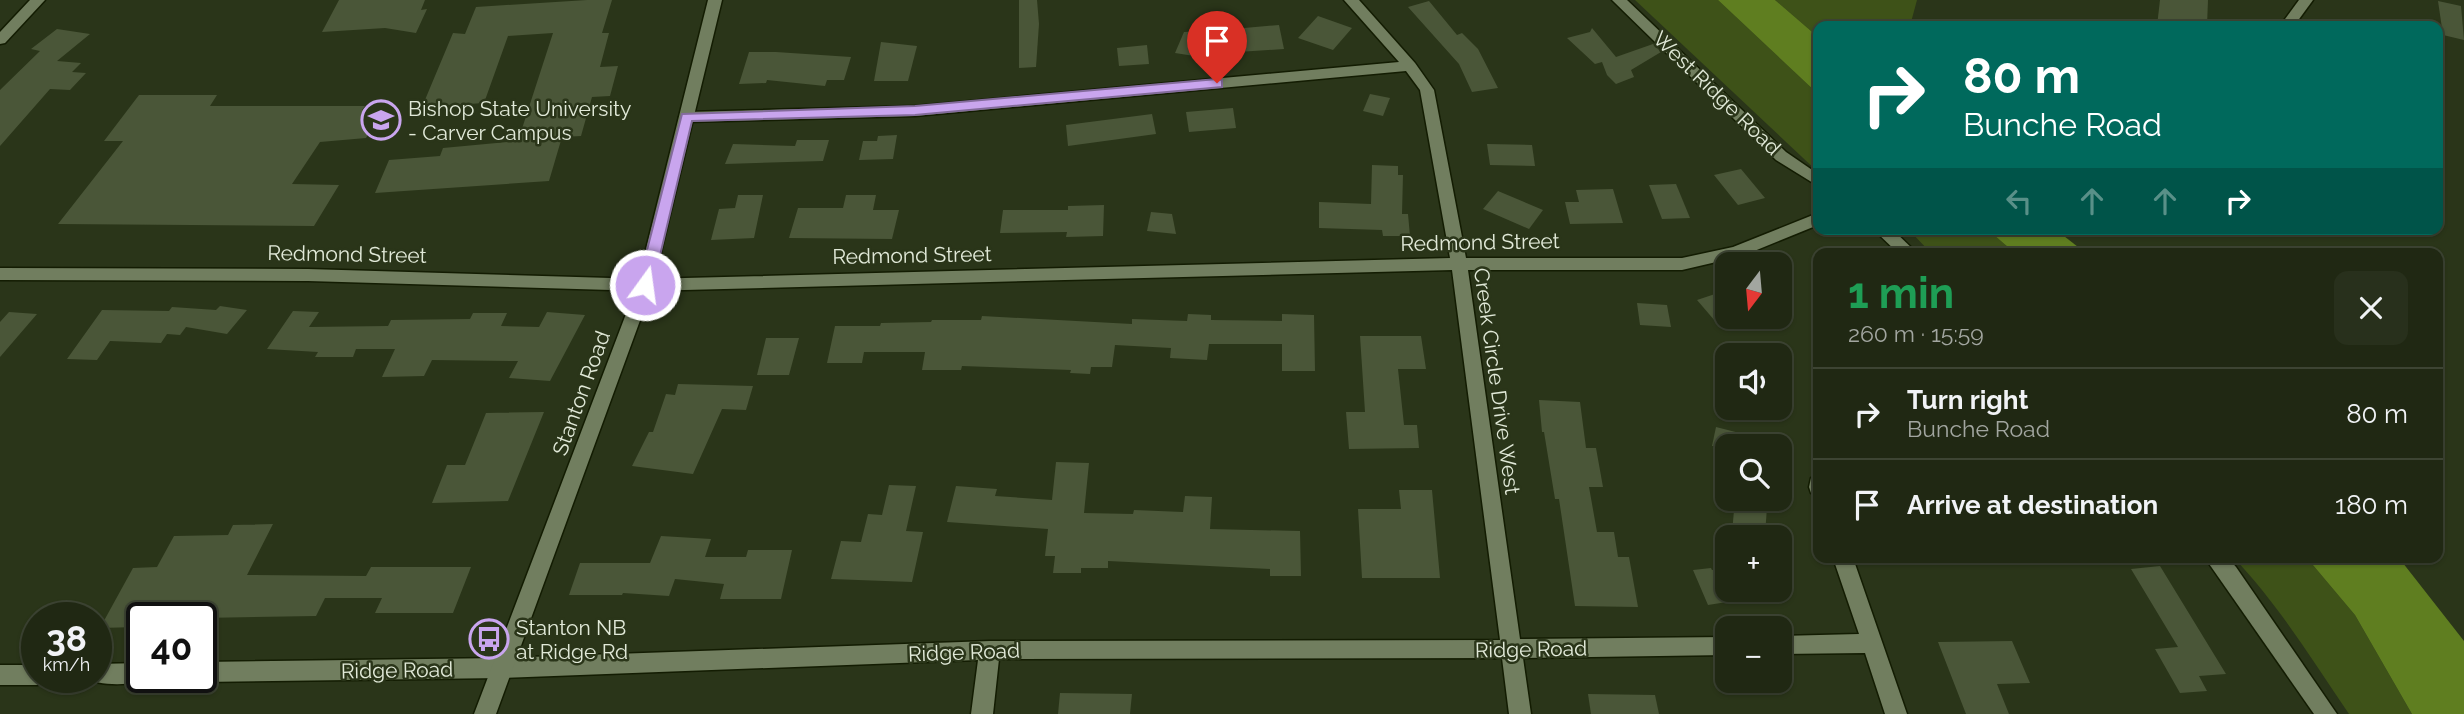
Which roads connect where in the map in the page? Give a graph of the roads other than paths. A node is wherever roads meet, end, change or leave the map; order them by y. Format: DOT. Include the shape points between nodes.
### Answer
graph roads {
  1 [pos="38,0"];
  2 [pos="715,0"];
  3 [pos="1350,0"];
  4 [pos="1619,0"];
  5 [pos="2306,0"];
  6 [pos="2291,21"];
  7 [pos="0,40"];
  8 [pos="1410,66"];
  9 [pos="686,117"];
  10 [pos="1813,178"];
  11 [pos="1813,221"];
  12 [pos="1888,235"];
  13 [pos="1903,248"];
  14 [pos="1459,264"];
  15 [pos="0,274"];
  16 [pos="645,285"];
  17 [pos="1845,563"];
  18 [pos="2220,563"];
  19 [pos="1874,643"];
  20 [pos="1792,645"];
  21 [pos="1715,646"];
  22 [pos="1510,649"];
  23 [pos="990,650"];
  24 [pos="502,668"];
  25 [pos="217,672"];
  26 [pos="21,674"];
  27 [pos="0,675"];
  28 [pos="485,714"];
  29 [pos="982,714"];
  30 [pos="1520,714"];
  31 [pos="1896,714"];
  32 [pos="2326,714"];
  1 -- 7 [label="street"];
  2 -- 9 [label="street, Stanton Road"];
  3 -- 8 [label="street, Creek Circle Drive West"];
  4 -- 10 [label="street, West Ridge Road" via="1781,156"];
  5 -- 6 [label="street"];
  8 -- 9 [label="street" via="915,111"];
  8 -- 14 [label="street, Creek Circle Drive West" via="1427,90"];
  9 -- 16 [label="street, Stanton Road"];
  11 -- 14 [label="street, Redmond Street" via="1736,252 1682,264"];
  12 -- 13 [label="street"];
  14 -- 16 [label="street, Redmond Street"];
  14 -- 22 [label="street, Creek Circle Drive West"];
  15 -- 16 [label="street, Redmond Street" via="308,275"];
  16 -- 24 [label="street, Stanton Road"];
  17 -- 19 [label="street"];
  18 -- 32 [label="street"];
  19 -- 20 [label="street"];
  19 -- 31 [label="street"];
  21 -- 22 [label="street, Ridge Road"];
  22 -- 23 [label="street, Ridge Road"];
  22 -- 30 [label="street, Creek Circle Drive West"];
  23 -- 24 [label="street, Ridge Road"];
  23 -- 29 [label="street"];
  24 -- 25 [label="street, Ridge Road"];
  24 -- 28 [label="street, Stanton Road"];
  26 -- 27 [label="street"];
}
